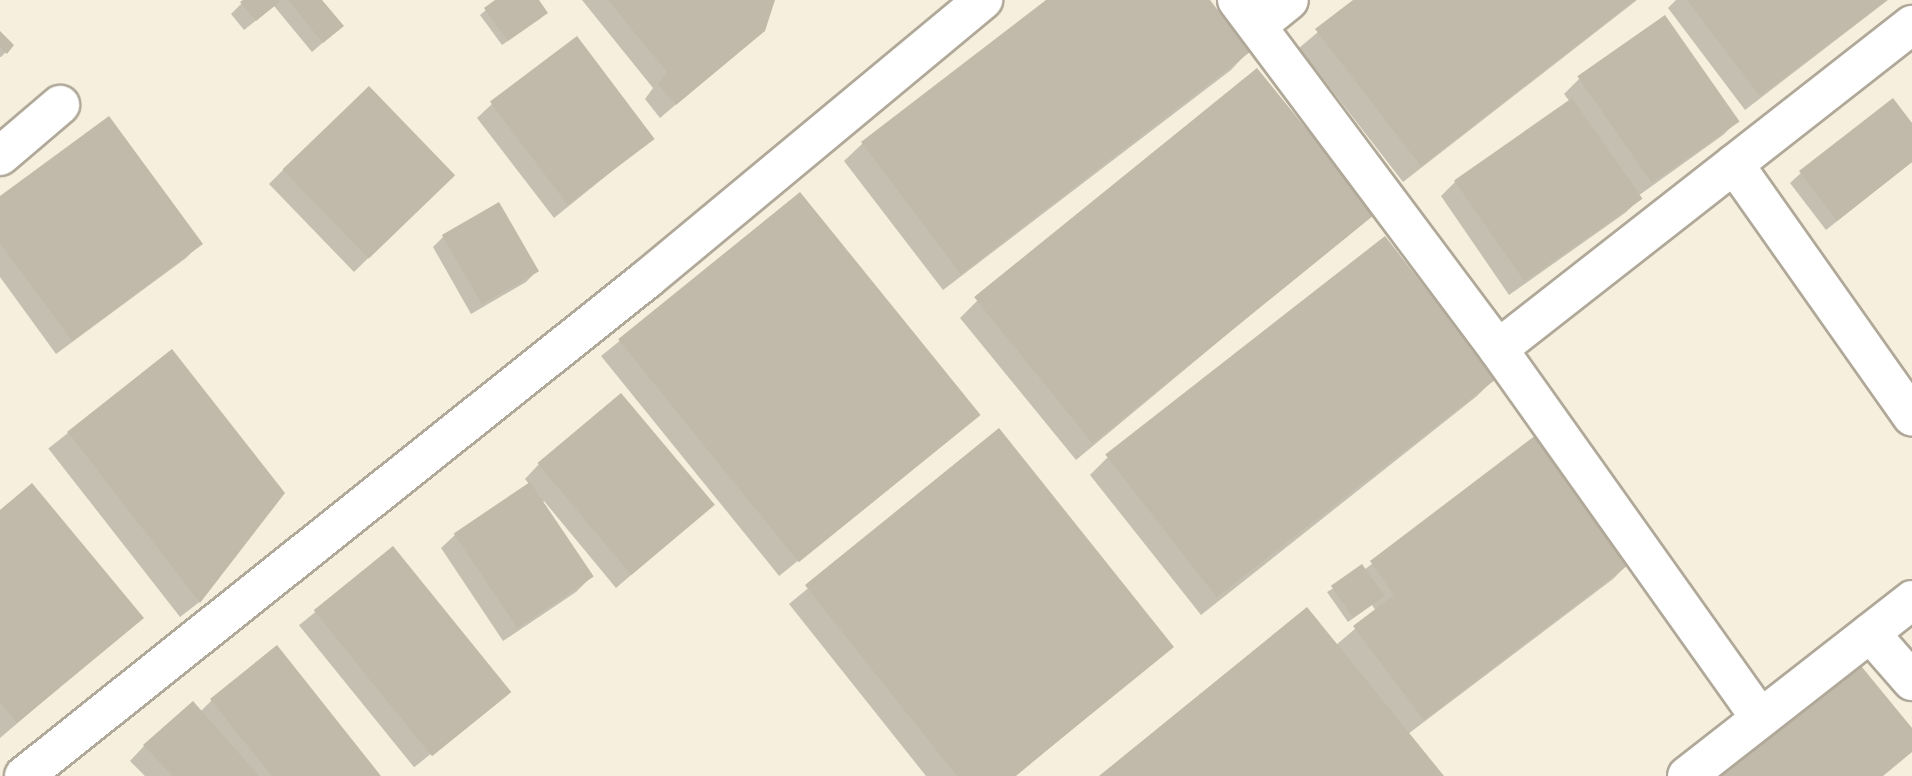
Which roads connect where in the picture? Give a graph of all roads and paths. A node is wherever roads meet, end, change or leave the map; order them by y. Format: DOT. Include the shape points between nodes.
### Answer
graph roads {
  1 [pos="983,0"];
  2 [pos="1289,0"];
  3 [pos="1247,13"];
  4 [pos="1909,35"];
  5 [pos="60,105"];
  6 [pos="0,156"];
  7 [pos="1734,164"];
  8 [pos="1498,349"];
  9 [pos="1912,416"];
  10 [pos="1912,600"];
  11 [pos="1870,633"];
  12 [pos="1912,681"];
  13 [pos="1760,718"];
  14 [pos="24,776"];
  15 [pos="1687,776"];
  1 -- 14 [label="street" via="647,279"];
  2 -- 3 [label="street"];
  3 -- 8 [label="street"];
  4 -- 7 [label="street"];
  5 -- 6 [label="street"];
  7 -- 8 [label="street"];
  7 -- 9 [label="street"];
  8 -- 13 [label="street"];
  10 -- 11 [label="street"];
  11 -- 12 [label="street"];
  11 -- 13 [label="street"];
  13 -- 15 [label="street"];
}
